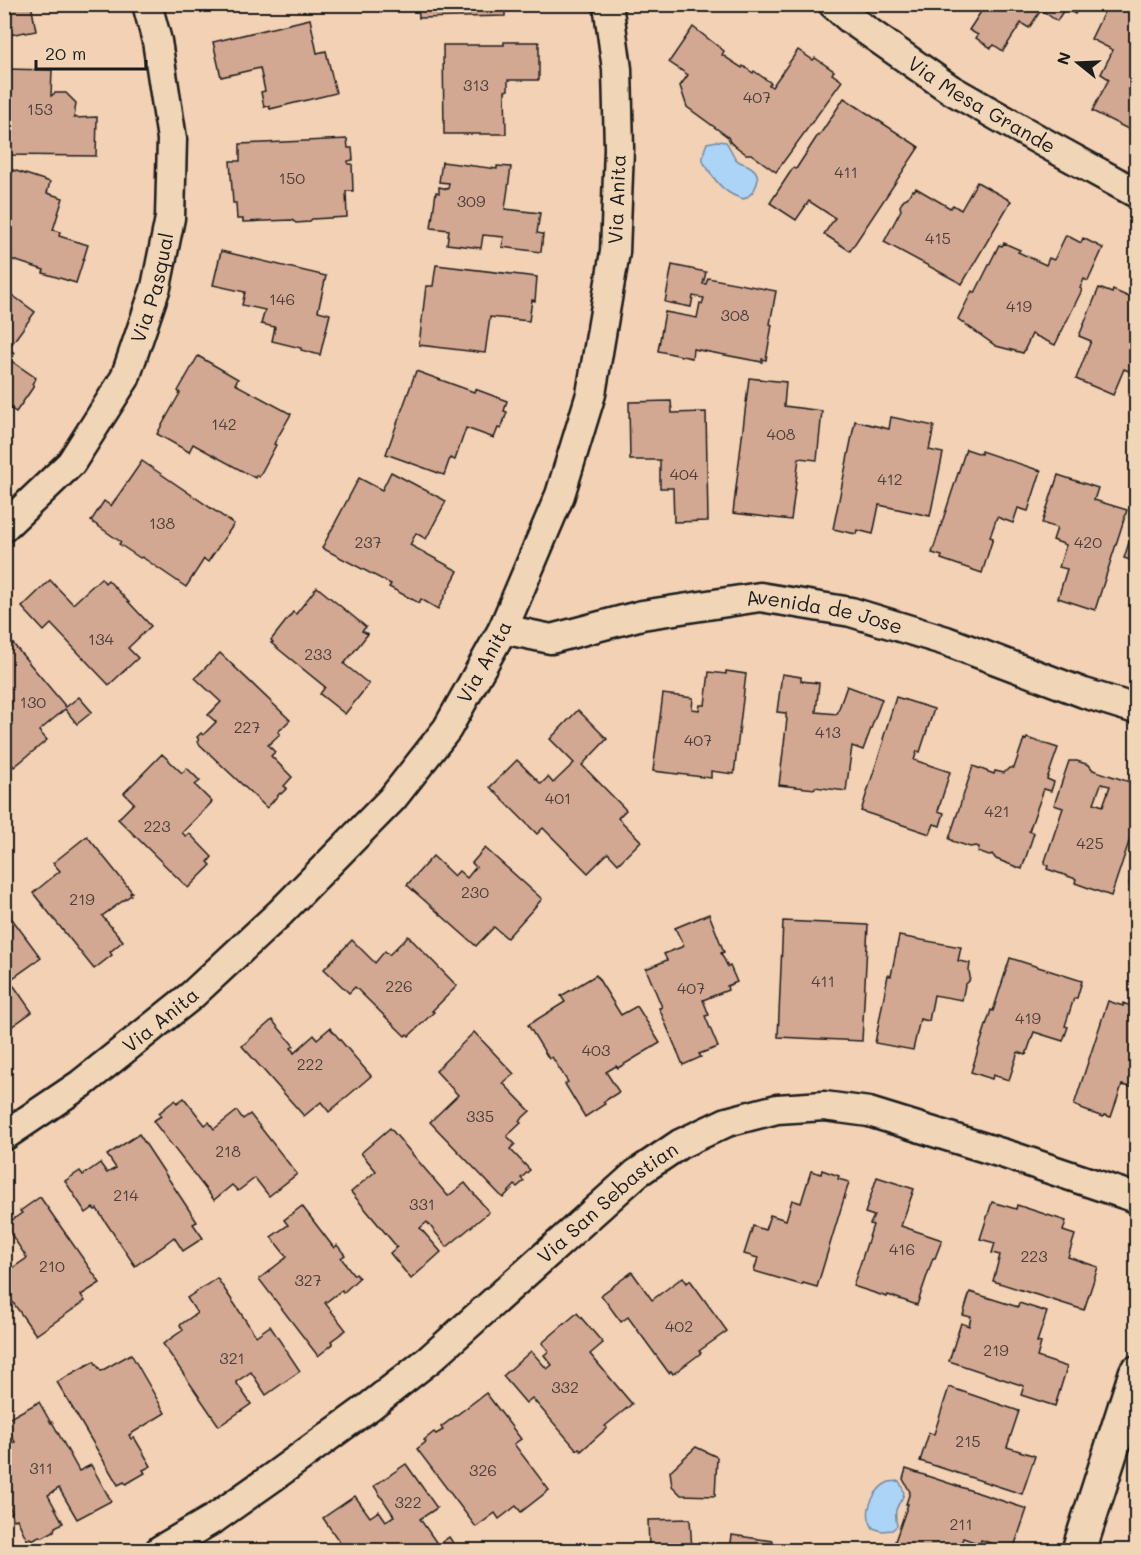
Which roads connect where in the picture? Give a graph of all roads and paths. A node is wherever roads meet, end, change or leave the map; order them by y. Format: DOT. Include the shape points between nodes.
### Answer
graph roads {
  1 [pos="147,4"];
  2 [pos="608,4"];
  3 [pos="833,4"];
  4 [pos="1137,193"];
  5 [pos="4,527"];
  6 [pos="502,629"];
  7 [pos="1137,709"];
  8 [pos="4,1136"];
  9 [pos="1137,1198"];
  10 [pos="1137,1373"];
  11 [pos="160,1551"];
  12 [pos="1079,1551"];
  1 -- 5 [label="street, Via Pasqual" via="172,140 170,218 156,287 125,378 71,463"];
  2 -- 6 [label="street, Via Anita" via="618,92 615,252 591,394 560,495"];
  3 -- 4 [label="street, Via Mesa Grande" via="950,89"];
  6 -- 7 [label="street, Avenida de Jose" via="551,639 642,615 760,597 851,612 946,641"];
  6 -- 8 [label="street, Via Anita" via="447,729 392,799 352,840 191,996 81,1084"];
  9 -- 11 [label="street, Via San Sebastian" via="870,1112 824,1106 777,1109 727,1122 680,1144 637,1173 421,1366 273,1477"];
  10 -- 12 [label="street"];
}
